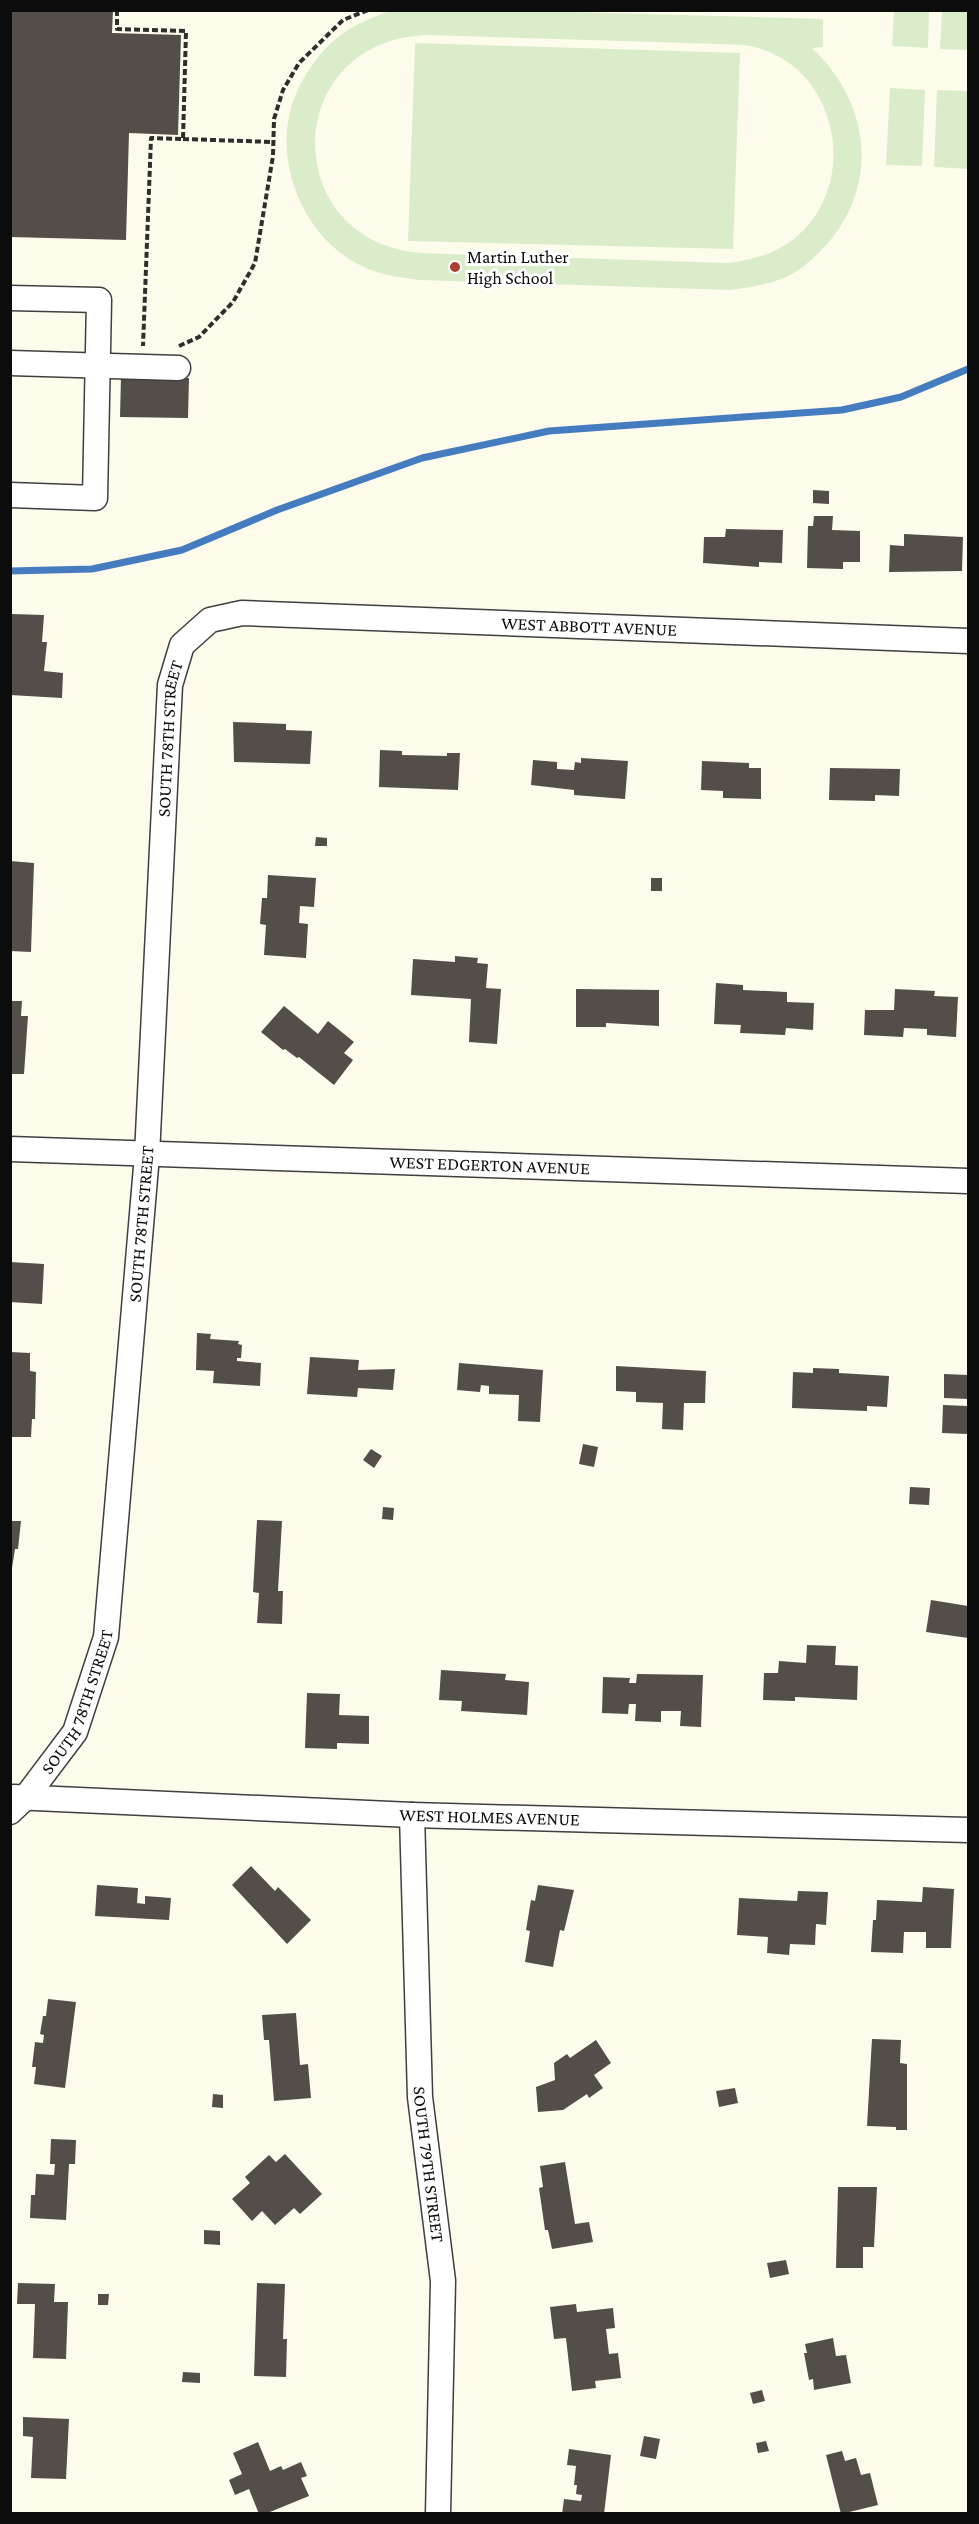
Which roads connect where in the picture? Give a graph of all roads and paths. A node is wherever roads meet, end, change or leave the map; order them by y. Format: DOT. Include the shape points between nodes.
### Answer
graph roads {
  1 [pos="117,10"];
  2 [pos="368,10"];
  3 [pos="183,139"];
  4 [pos="273,142"];
  5 [pos="10,298"];
  6 [pos="177,358"];
  7 [pos="10,363"];
  8 [pos="97,366"];
  9 [pos="146,367"];
  10 [pos="10,495"];
  11 [pos="210,620"];
  12 [pos="969,641"];
  13 [pos="10,1149"];
  14 [pos="147,1155"];
  15 [pos="969,1181"];
  16 [pos="16,1802"];
  17 [pos="412,1815"];
  18 [pos="969,1830"];
  19 [pos="438,2514"];
  1 -- 3 [label="path" via="117,29 186,32"];
  2 -- 4 [label="path" via="343,20 298,63 282,90"];
  3 -- 4 [label="path"];
  3 -- 9 [label="path" via="151,138 143,352"];
  4 -- 6 [label="path" via="255,263 233,302"];
  5 -- 8 [label="street" via="99,300"];
  6 -- 9 [label="street"];
  7 -- 8 [label="street"];
  8 -- 9 [label="street"];
  8 -- 10 [label="street" via="95,498"];
  11 -- 12 [label="street, WEST ABBOTT AVENUE" via="242,613"];
  11 -- 14 [label="street, SOUTH 78TH STREET" via="182,645 170,685"];
  13 -- 14 [label="street, WEST EDGERTON AVENUE"];
  14 -- 15 [label="street, WEST EDGERTON AVENUE"];
  14 -- 16 [label="street, SOUTH 78TH STREET" via="106,1637 75,1732"];
  16 -- 17 [label="street, WEST HOLMES AVENUE"];
  17 -- 18 [label="street, WEST HOLMES AVENUE"];
  17 -- 19 [label="street, SOUTH 79TH STREET" via="420,2097 443,2281"];
}
